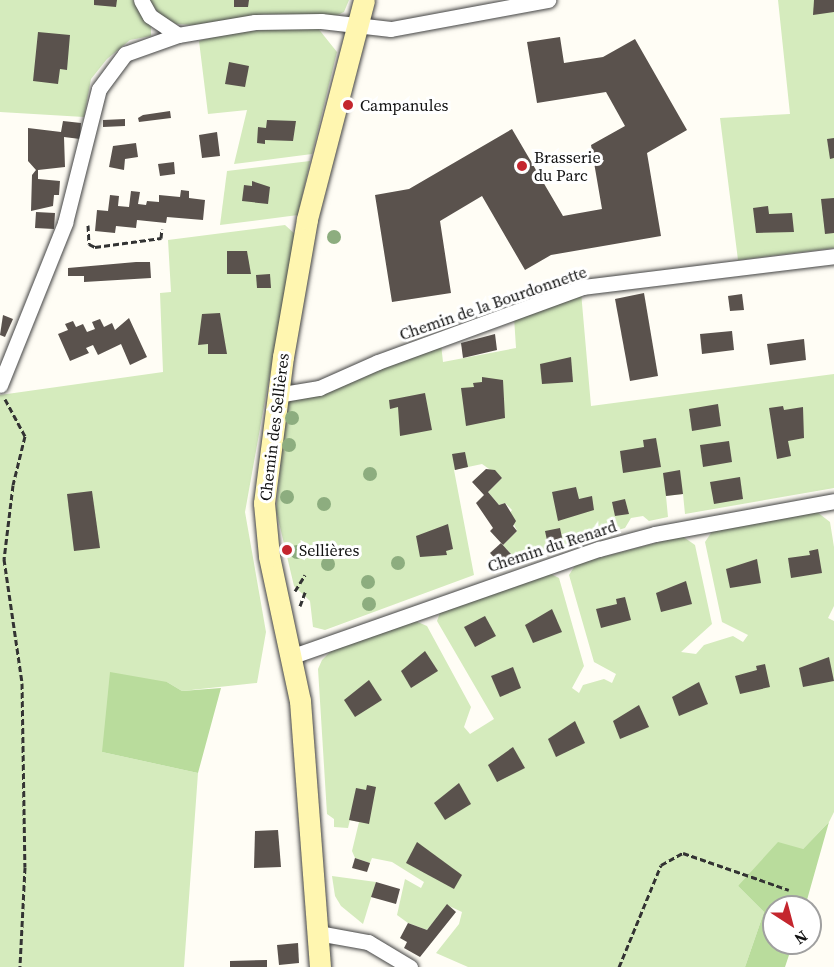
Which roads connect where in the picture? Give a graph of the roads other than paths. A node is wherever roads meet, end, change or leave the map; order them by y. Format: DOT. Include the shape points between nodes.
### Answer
graph roads {
  1 [pos="141,0"];
  2 [pos="364,0"];
  3 [pos="548,0"];
  4 [pos="357,26"];
  5 [pos="178,35"];
  6 [pos="834,256"];
  7 [pos="0,385"];
  8 [pos="277,395"];
  9 [pos="834,501"];
  10 [pos="290,657"];
  11 [pos="318,933"];
  12 [pos="320,967"];
  13 [pos="410,967"];
  1 -- 5 [label="street" via="150,16"];
  2 -- 4 [label="street, Chemin des Sellières"];
  3 -- 4 [label="street" via="391,29"];
  4 -- 5 [label="street" via="321,21 255,22"];
  4 -- 8 [label="street, Chemin des Sellières" via="307,219"];
  5 -- 7 [label="street" via="125,54 99,89 65,223"];
  6 -- 8 [label="street, Chemin de la Bourdonnette" via="584,287 378,362 319,388"];
  8 -- 10 [label="street, Chemin des Sellières" via="264,526"];
  9 -- 10 [label="street, Chemin du Renard" via="655,534 599,549"];
  10 -- 11 [label="street, Chemin des Sellières" via="304,733"];
  11 -- 12 [label="street, Chemin des Sellières"];
  11 -- 13 [label="street" via="368,942"];
}
